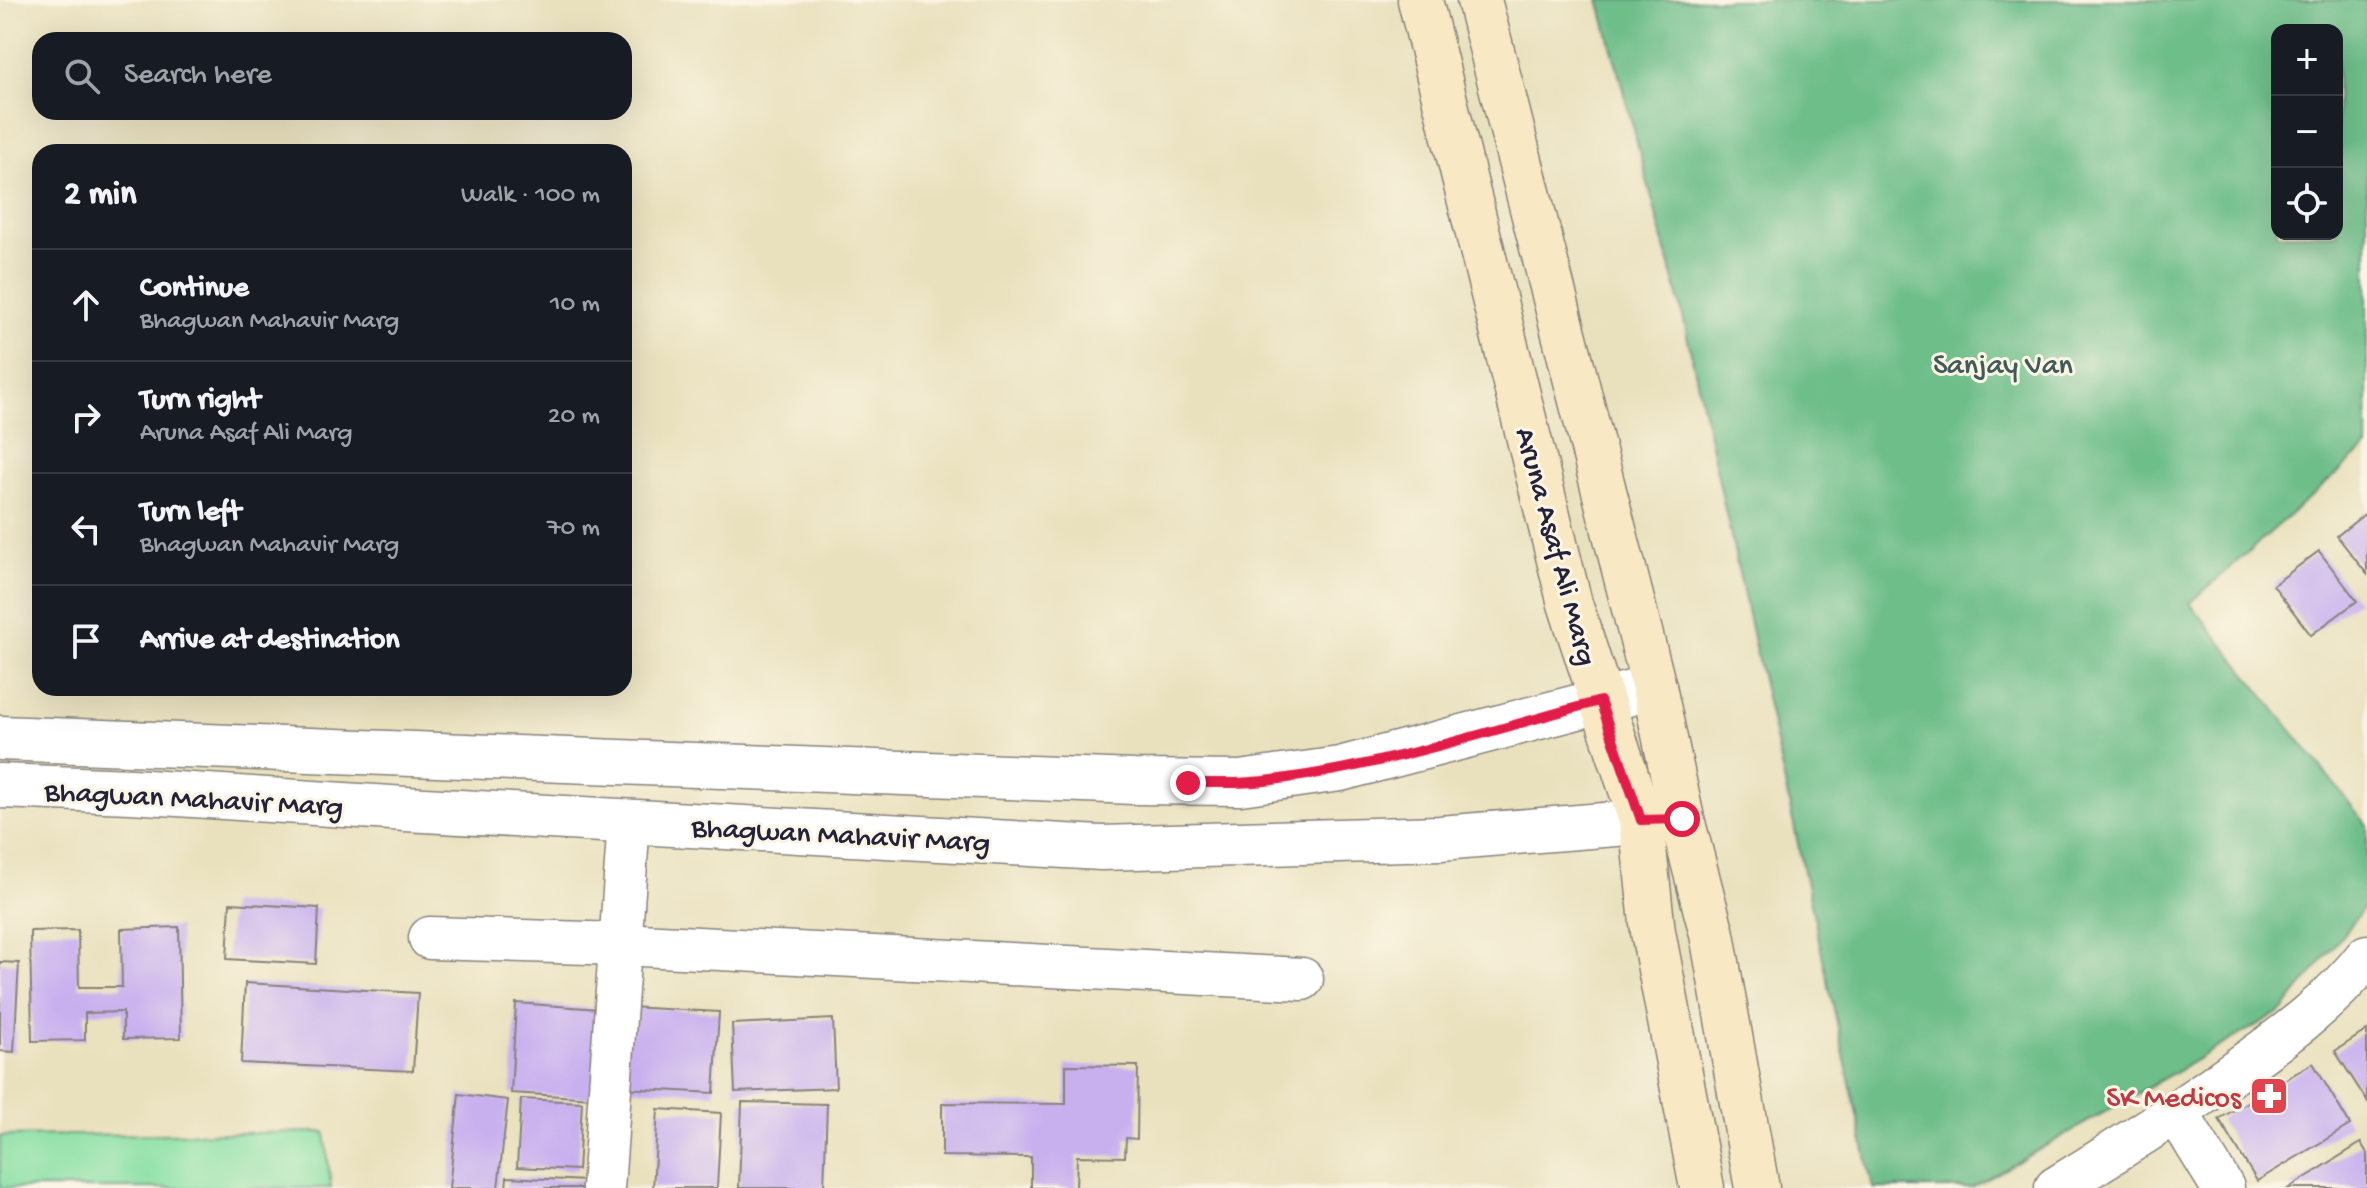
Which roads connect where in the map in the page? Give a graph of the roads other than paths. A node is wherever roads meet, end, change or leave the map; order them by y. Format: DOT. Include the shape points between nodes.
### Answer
graph roads {
  1 [pos="1420,0"];
  2 [pos="1479,0"];
  3 [pos="1654,687"];
  4 [pos="1600,701"];
  5 [pos="0,738"];
  6 [pos="125,743"];
  7 [pos="399,754"];
  8 [pos="0,786"];
  9 [pos="131,791"];
  10 [pos="406,809"];
  11 [pos="1662,820"];
  12 [pos="629,821"];
  13 [pos="430,938"];
  14 [pos="621,944"];
  15 [pos="2367,956"];
  16 [pos="1302,979"];
  17 [pos="2177,1113"];
  18 [pos="603,1188"];
  19 [pos="1702,1188"];
  20 [pos="1757,1188"];
  21 [pos="2056,1188"];
  22 [pos="2223,1188"];
  1 -- 4 [label="main road, Aruna Asaf Ali Marg" via="1570,604"];
  2 -- 3 [label="main road, Aruna Asaf Ali Marg"];
  3 -- 4 [label="street, Bhagwan Mahavir Marg"];
  3 -- 11 [label="main road, Aruna Asaf Ali Marg"];
  4 -- 7 [label="street, Bhagwan Mahavir Marg" via="1340,769 1240,783"];
  4 -- 11 [label="main road, Aruna Asaf Ali Marg"];
  5 -- 6 [label="street, Bhagwan Mahavir Marg"];
  6 -- 7 [label="street, Bhagwan Mahavir Marg"];
  6 -- 9 [label="street"];
  7 -- 10 [label="street"];
  8 -- 9 [label="street, Bhagwan Mahavir Marg"];
  9 -- 10 [label="street, Bhagwan Mahavir Marg"];
  10 -- 12 [label="street, Bhagwan Mahavir Marg"];
  11 -- 12 [label="street, Bhagwan Mahavir Marg" via="1440,838 1101,848"];
  11 -- 19 [label="main road, Aruna Asaf Ali Marg" via="1653,932"];
  11 -- 20 [label="main road, Aruna Asaf Ali Marg" via="1712,934"];
  12 -- 14 [label="street"];
  13 -- 14 [label="street"];
  14 -- 16 [label="street"];
  14 -- 18 [label="street"];
  15 -- 17 [label="street" via="2303,1022"];
  17 -- 21 [label="street"];
  17 -- 22 [label="street"];
}
